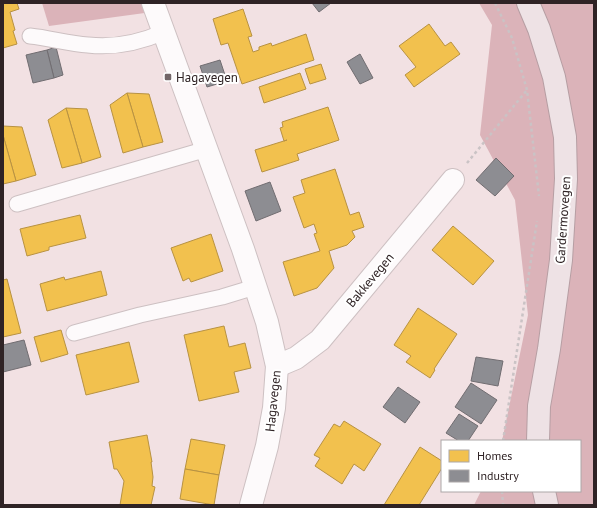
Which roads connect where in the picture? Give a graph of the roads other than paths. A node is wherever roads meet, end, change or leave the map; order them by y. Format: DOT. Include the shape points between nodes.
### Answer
graph roads {
  1 [pos="154,3"];
  2 [pos="528,3"];
  3 [pos="164,32"];
  4 [pos="30,36"];
  5 [pos="207,150"];
  6 [pos="453,180"];
  7 [pos="17,204"];
  8 [pos="255,286"];
  9 [pos="74,333"];
  10 [pos="277,366"];
  11 [pos="538,440"];
  12 [pos="544,492"];
  13 [pos="251,505"];
  14 [pos="548,505"];
  1 -- 3 [label="street, Hagavegen"];
  2 -- 11 [label="main road, Gardermovegen" via="554,77 564,137 566,179 561,260 539,406"];
  3 -- 4 [label="lane" via="150,38 114,45 89,45"];
  3 -- 5 [label="street, Hagavegen"];
  5 -- 7 [label="lane"];
  5 -- 8 [label="street, Hagavegen"];
  6 -- 10 [label="street, Bakkevegen" via="320,340 296,358"];
  8 -- 9 [label="lane" via="222,297"];
  8 -- 10 [label="street, Hagavegen" via="267,322"];
  10 -- 13 [label="street, Hagavegen" via="274,408 267,446"];
  12 -- 14 [label="main road"];
}
